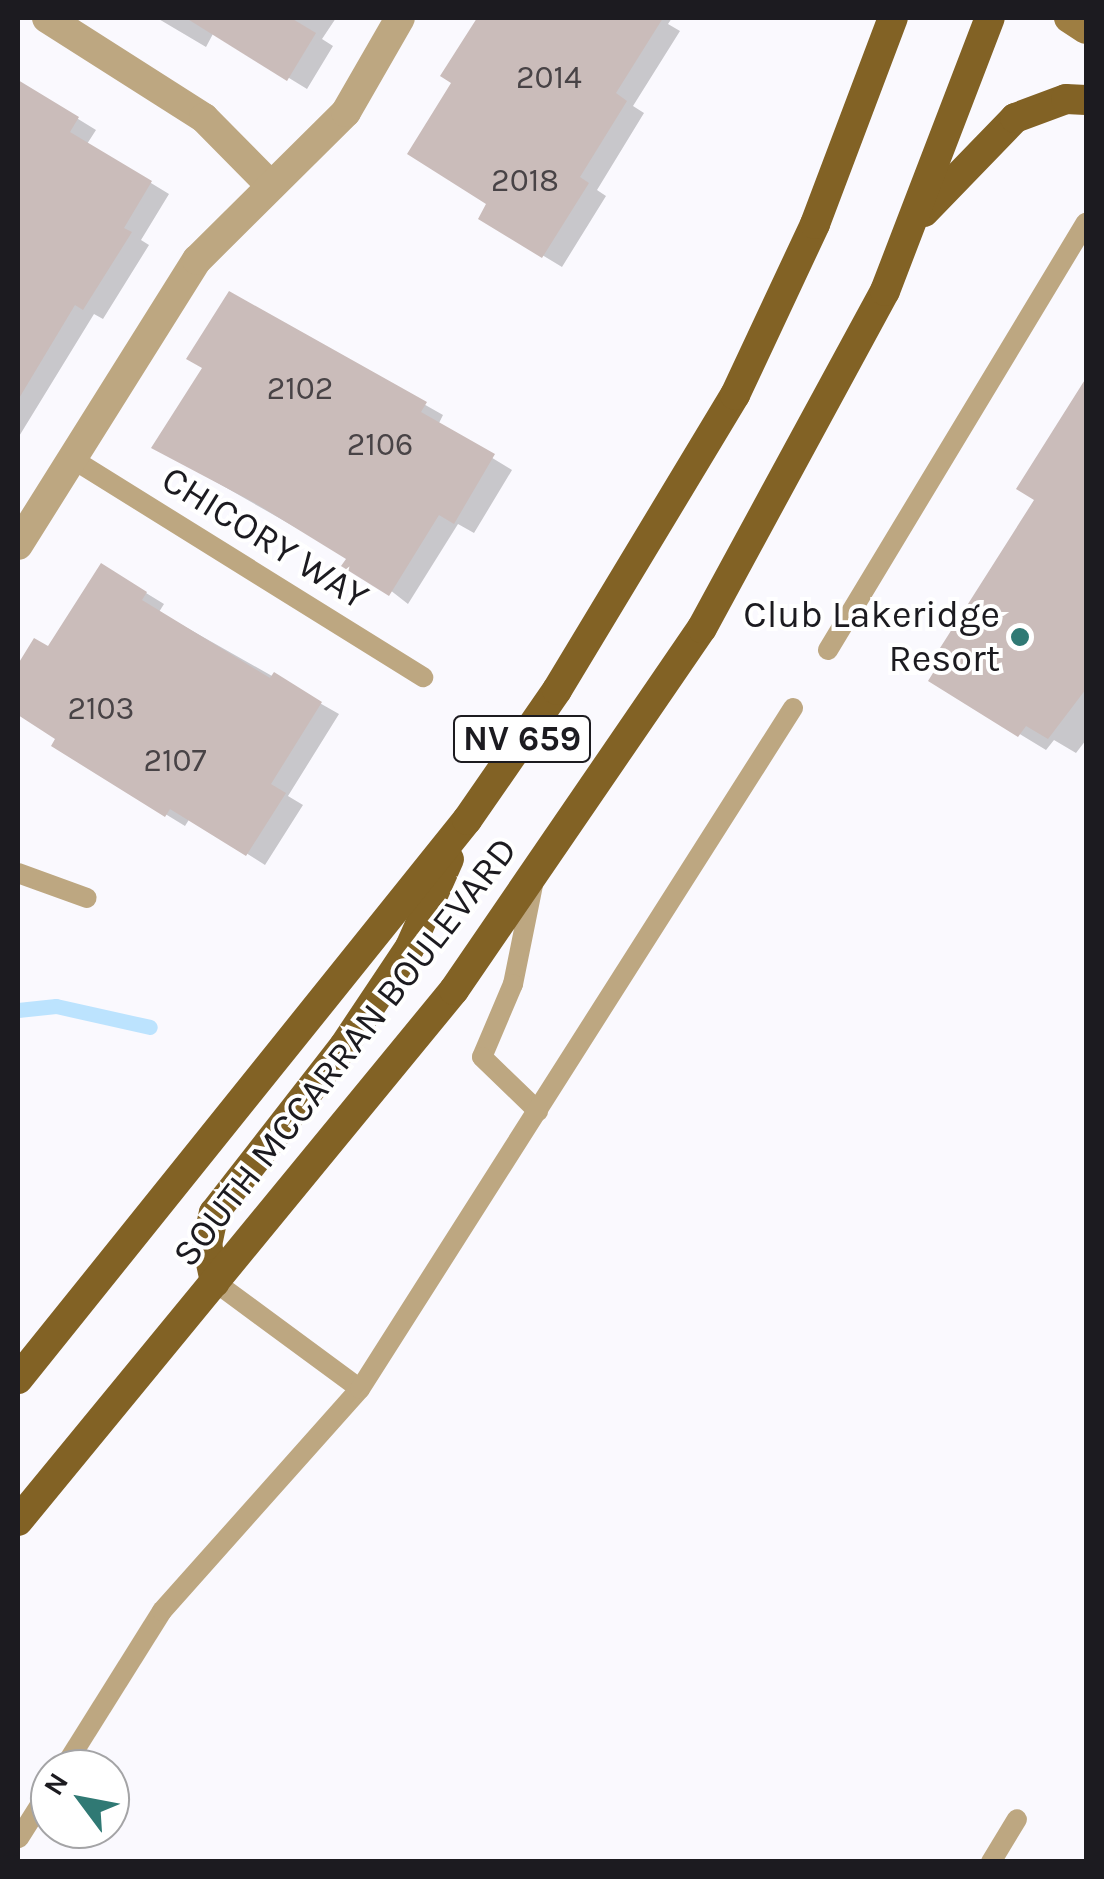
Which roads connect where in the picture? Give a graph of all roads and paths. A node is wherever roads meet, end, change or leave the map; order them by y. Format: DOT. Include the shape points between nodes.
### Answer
graph roads {
  1 [pos="47,18"];
  2 [pos="400,18"];
  3 [pos="894,18"];
  4 [pos="990,18"];
  5 [pos="1069,18"];
  6 [pos="1086,29"];
  7 [pos="1086,100"];
  8 [pos="271,186"];
  9 [pos="1086,223"];
  10 [pos="911,226"];
  11 [pos="71,458"];
  12 [pos="18,545"];
  13 [pos="828,650"];
  14 [pos="423,677"];
  15 [pos="794,708"];
  16 [pos="466,820"];
  17 [pos="18,874"];
  18 [pos="534,881"];
  19 [pos="86,898"];
  20 [pos="538,1111"];
  21 [pos="215,1282"];
  22 [pos="18,1379"];
  23 [pos="360,1389"];
  24 [pos="18,1521"];
  25 [pos="76,1749"];
  26 [pos="1017,1820"];
  27 [pos="18,1837"];
  28 [pos="21,1862"];
  29 [pos="992,1862"];
  1 -- 8 [label="street" via="204,118"];
  2 -- 8 [label="street" via="346,112"];
  3 -- 16 [label="main road, SOUTH MCCARRAN BOULEVARD / NV 659" via="815,224 735,395 556,690"];
  4 -- 10 [label="main road, SOUTH MCCARRAN BOULEVARD / NV 659"];
  5 -- 6 [label="street"];
  7 -- 10 [label="main road" via="1014,118"];
  8 -- 11 [label="street" via="197,260"];
  9 -- 13 [label="lane"];
  10 -- 18 [label="main road, SOUTH MCCARRAN BOULEVARD / NV 659" via="885,291 702,628"];
  11 -- 12 [label="street"];
  11 -- 14 [label="lane, CHICORY WAY"];
  15 -- 20 [label="lane"];
  16 -- 21 [label="main road" via="410,947 344,1046 214,1213 207,1244"];
  16 -- 22 [label="main road, SOUTH MCCARRAN BOULEVARD / NV 659"];
  17 -- 19 [label="lane"];
  18 -- 20 [label="lane" via="513,984 482,1056"];
  18 -- 21 [label="main road, SOUTH MCCARRAN BOULEVARD / NV 659"];
  20 -- 23 [label="lane"];
  21 -- 23 [label="lane"];
  21 -- 24 [label="main road, SOUTH MCCARRAN BOULEVARD / NV 659"];
  23 -- 25 [label="lane" via="162,1611"];
  26 -- 29 [label="lane"];
  27 -- 28 [label="lane"];
}
